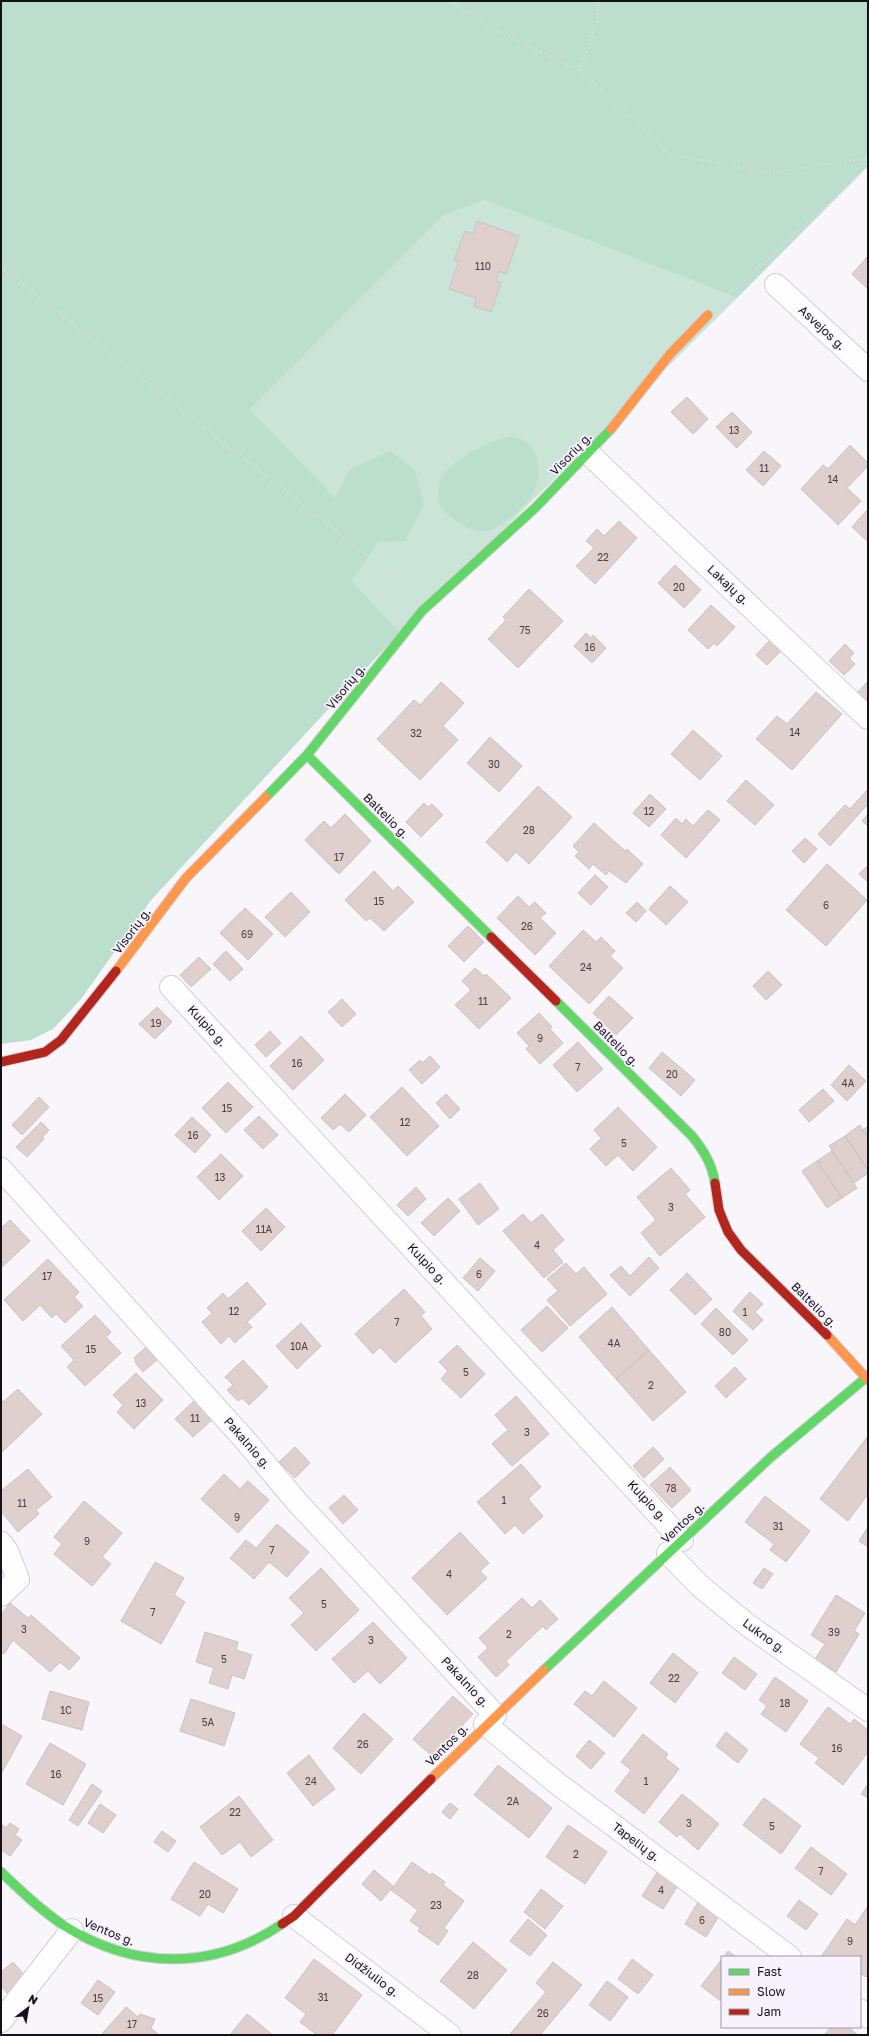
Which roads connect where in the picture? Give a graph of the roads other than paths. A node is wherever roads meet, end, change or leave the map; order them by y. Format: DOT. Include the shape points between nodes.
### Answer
graph roads {
  1 [pos="776,285"];
  2 [pos="708,315"];
  3 [pos="868,370"];
  4 [pos="588,453"];
  5 [pos="868,718"];
  6 [pos="307,755"];
  7 [pos="171,988"];
  8 [pos="1,1062"];
  9 [pos="1,1169"];
  10 [pos="867,1378"];
  11 [pos="1,1543"];
  12 [pos="675,1546"];
  13 [pos="1,1595"];
  14 [pos="868,1710"];
  15 [pos="490,1719"];
  16 [pos="1,1872"];
  17 [pos="294,1916"];
  18 [pos="72,1930"];
  19 [pos="789,1956"];
  20 [pos="1,2021"];
  21 [pos="450,2035"];
  1 -- 3 [label="street, Asvejos g."];
  2 -- 4 [label="street, Visorių g." via="670,354 606,435"];
  4 -- 5 [label="street, Lakajų g."];
  4 -- 6 [label="street, Visorių g." via="535,508 422,611"];
  6 -- 8 [label="street, Visorių g." via="186,878 61,1040 44,1052"];
  6 -- 10 [label="street, Baltelio g." via="692,1136 713,1168 719,1210 728,1232 741,1250"];
  7 -- 12 [label="street, Kulpio g."];
  9 -- 15 [label="street, Pakalnio g." via="245,1440"];
  10 -- 12 [label="street, Ventos g." via="771,1457"];
  11 -- 13 [label="street" via="8,1550 18,1579"];
  12 -- 14 [label="street, Lukno g." via="700,1586 749,1626"];
  12 -- 15 [label="street, Ventos g."];
  15 -- 17 [label="street, Ventos g."];
  15 -- 19 [label="street, Tapelių g." via="558,1784"];
  16 -- 18 [label="street, Ventos g." via="22,1892"];
  17 -- 18 [label="street, Ventos g." via="251,1943 208,1958 174,1961 152,1960 121,1952"];
  17 -- 21 [label="street, Didžiulio g."];
  18 -- 20 [label="street"];
}
